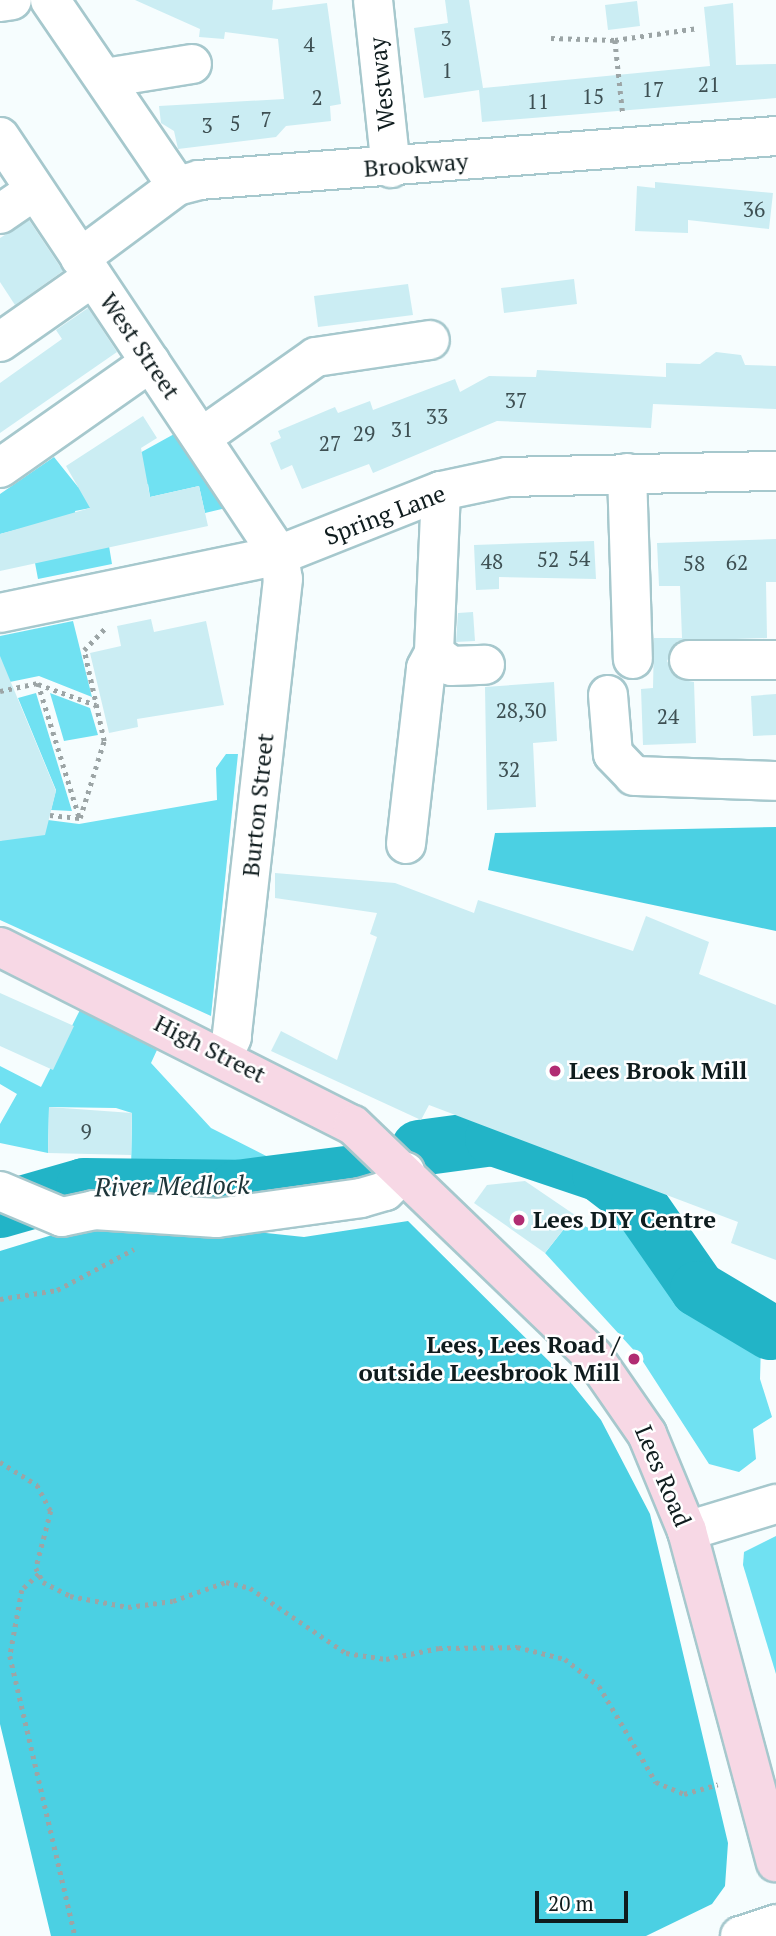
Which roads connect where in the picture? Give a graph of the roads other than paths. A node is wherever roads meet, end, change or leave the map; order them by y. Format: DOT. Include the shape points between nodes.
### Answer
graph roads {
  1 [pos="12,0"];
  2 [pos="50,0"];
  3 [pos="373,0"];
  4 [pos="0,2"];
  5 [pos="192,64"];
  6 [pos="105,78"];
  7 [pos="776,136"];
  8 [pos="0,137"];
  9 [pos="391,168"];
  10 [pos="177,187"];
  11 [pos="35,190"];
  12 [pos="0,214"];
  13 [pos="87,268"];
  14 [pos="430,340"];
  15 [pos="0,342"];
  16 [pos="151,362"];
  17 [pos="202,437"];
  18 [pos="0,468"];
  19 [pos="776,471"];
  20 [pos="627,473"];
  21 [pos="441,491"];
  22 [pos="279,555"];
  23 [pos="0,613"];
  24 [pos="434,653"];
  25 [pos="633,659"];
  26 [pos="689,660"];
  27 [pos="776,660"];
  28 [pos="485,665"];
  29 [pos="608,695"];
  30 [pos="776,781"];
  31 [pos="405,844"];
  32 [pos="0,947"];
  33 [pos="224,1055"];
  34 [pos="405,1172"];
  35 [pos="0,1191"];
  36 [pos="776,1503"];
  37 [pos="687,1531"];
  38 [pos="776,1862"];
  39 [pos="776,1924"];
  40 [pos="740,1936"];
  1 -- 4 [label="street"];
  2 -- 6 [label="street"];
  3 -- 9 [label="street, Westway"];
  5 -- 6 [label="street"];
  6 -- 10 [label="street"];
  7 -- 9 [label="street, Brookway"];
  8 -- 11 [label="street, West Street"];
  9 -- 10 [label="street, Brookway"];
  10 -- 13 [label="street"];
  11 -- 12 [label="street"];
  11 -- 13 [label="street, West Street"];
  13 -- 15 [label="street"];
  13 -- 16 [label="street, West Street"];
  14 -- 17 [label="street" via="316,357"];
  16 -- 17 [label="street, West Street"];
  16 -- 18 [label="street"];
  17 -- 22 [label="street, West Street"];
  19 -- 20 [label="street, Spring Lane"];
  20 -- 21 [label="street, Spring Lane" via="507,477"];
  20 -- 25 [label="street"];
  21 -- 22 [label="street, Spring Lane"];
  21 -- 24 [label="street"];
  22 -- 23 [label="street, Spring Lane"];
  22 -- 33 [label="street, Burton Street" via="282,592 232,1037"];
  24 -- 28 [label="street" via="451,666"];
  24 -- 31 [label="street" via="426,668"];
  26 -- 27 [label="street"];
  29 -- 30 [label="street" via="613,754 634,776"];
  32 -- 33 [label="main road, High Street"];
  33 -- 34 [label="main road, High Street" via="353,1125"];
  34 -- 35 [label="street" via="385,1191 361,1199 217,1218 94,1210 62,1217"];
  34 -- 37 [label="main road, Lees Road" via="614,1382 647,1434"];
  36 -- 37 [label="street"];
  37 -- 38 [label="main road, Lees Road"];
  39 -- 40 [label="street"];
}
